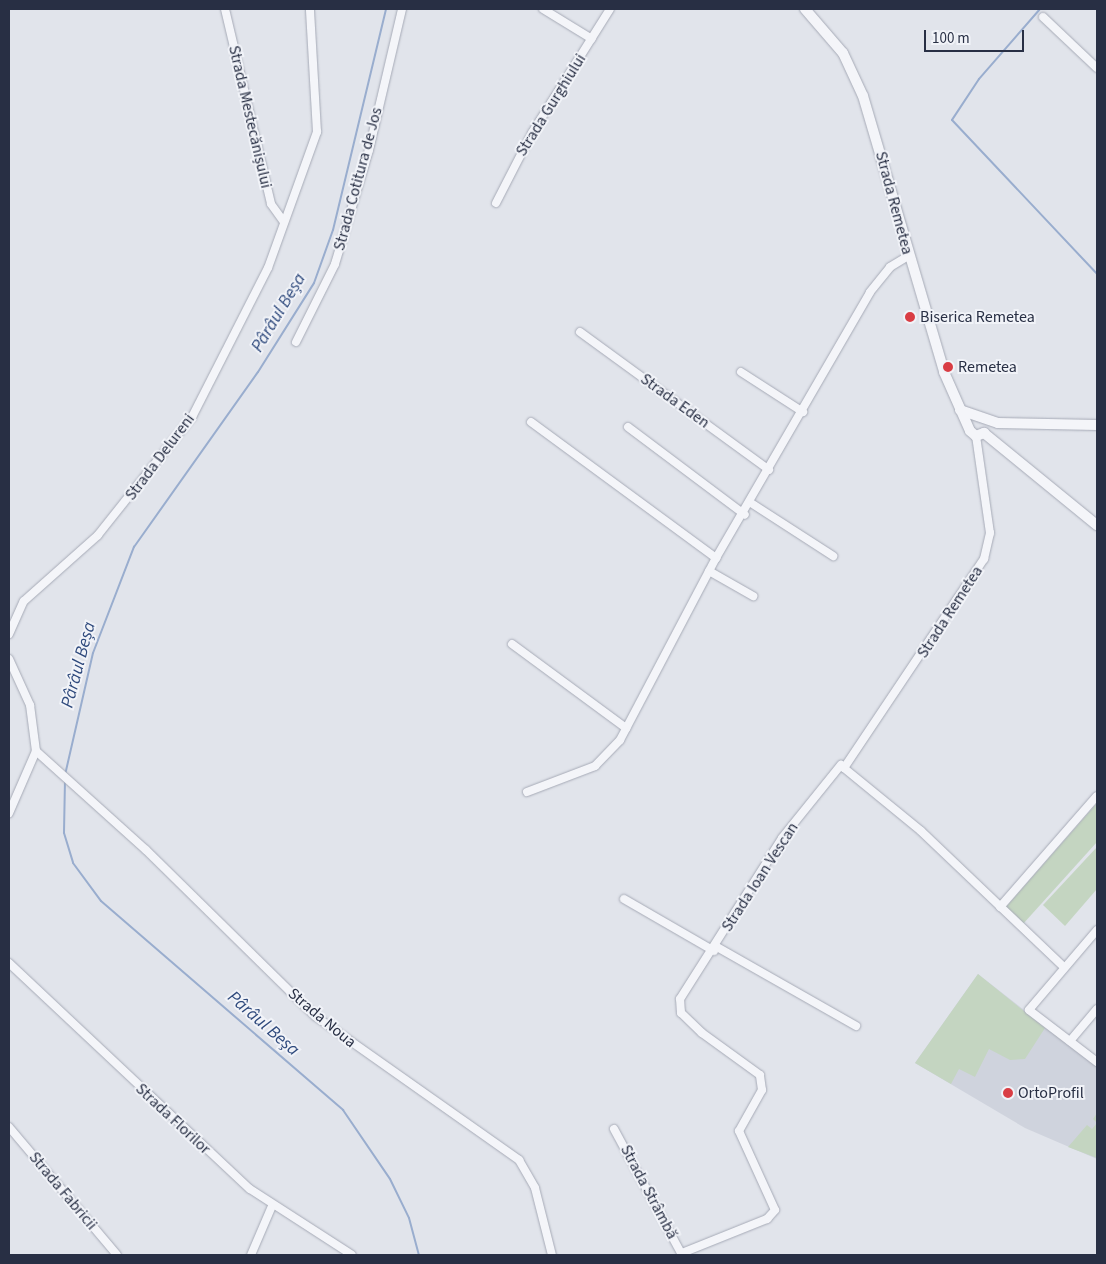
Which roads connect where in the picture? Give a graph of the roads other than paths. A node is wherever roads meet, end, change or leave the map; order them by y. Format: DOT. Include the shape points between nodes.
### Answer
graph roads {
  1 [pos="225,9"];
  2 [pos="310,9"];
  3 [pos="402,9"];
  4 [pos="543,9"];
  5 [pos="610,9"];
  6 [pos="804,9"];
  7 [pos="1043,17"];
  8 [pos="592,39"];
  9 [pos="1097,68"];
  10 [pos="496,203"];
  11 [pos="284,222"];
  12 [pos="908,256"];
  13 [pos="580,332"];
  14 [pos="296,342"];
  15 [pos="741,372"];
  16 [pos="803,412"];
  17 [pos="531,422"];
  18 [pos="1097,425"];
  19 [pos="628,427"];
  20 [pos="979,427"];
  21 [pos="769,470"];
  22 [pos="751,503"];
  23 [pos="745,514"];
  24 [pos="1097,525"];
  25 [pos="833,556"];
  26 [pos="716,558"];
  27 [pos="709,571"];
  28 [pos="752,596"];
  29 [pos="9,634"];
  30 [pos="512,644"];
  31 [pos="9,659"];
  32 [pos="626,728"];
  33 [pos="36,751"];
  34 [pos="844,768"];
  35 [pos="527,792"];
  36 [pos="1097,796"];
  37 [pos="9,813"];
  38 [pos="624,899"];
  39 [pos="1000,907"];
  40 [pos="1097,930"];
  41 [pos="715,949"];
  42 [pos="9,963"];
  43 [pos="1064,967"];
  44 [pos="1097,1009"];
  45 [pos="856,1026"];
  46 [pos="1070,1041"];
  47 [pos="1097,1062"];
  48 [pos="9,1127"];
  49 [pos="614,1129"];
  50 [pos="272,1206"];
  51 [pos="682,1254"];
  52 [pos="117,1255"];
  53 [pos="252,1255"];
  54 [pos="352,1255"];
  55 [pos="552,1255"];
  1 -- 11 [label="street, Strada Mestecănișului" via="270,204"];
  2 -- 11 [label="street, Strada Delureni" via="317,132"];
  3 -- 14 [label="street, Strada Cotitura de Jos" via="369,150 335,264"];
  4 -- 8 [label="street"];
  5 -- 8 [label="street, Strada Gurghiului"];
  6 -- 12 [label="street, Strada Remetea" via="839,46 863,96"];
  7 -- 9 [label="street"];
  8 -- 10 [label="street, Strada Gurghiului" via="532,133"];
  11 -- 29 [label="street, Strada Delureni" via="268,268 192,417 98,535 24,600"];
  12 -- 16 [label="street" via="890,267 870,292"];
  12 -- 20 [label="street, Strada Remetea" via="959,410"];
  13 -- 21 [label="street, Strada Eden"];
  15 -- 16 [label="street"];
  16 -- 21 [label="street"];
  17 -- 26 [label="street"];
  18 -- 20 [label="street" via="998,423"];
  19 -- 23 [label="street"];
  20 -- 24 [label="street"];
  20 -- 34 [label="street, Strada Remetea" via="990,533 984,559"];
  21 -- 22 [label="street"];
  22 -- 23 [label="street"];
  22 -- 25 [label="street"];
  23 -- 26 [label="street"];
  26 -- 27 [label="street"];
  27 -- 28 [label="street"];
  27 -- 32 [label="street"];
  30 -- 32 [label="street"];
  31 -- 33 [label="street" via="30,705"];
  32 -- 35 [label="street" via="606,758 595,766"];
  33 -- 37 [label="street"];
  33 -- 55 [label="street, Strada Noua" via="72,781 315,1016 519,1160 538,1196"];
  34 -- 39 [label="street" via="921,831"];
  34 -- 41 [label="street, Strada Ioan Vescan" via="841,765 782,838"];
  36 -- 39 [label="street"];
  38 -- 41 [label="street, Strada Ioan Vescan"];
  39 -- 43 [label="street"];
  40 -- 43 [label="street"];
  41 -- 45 [label="street, Strada Ioan Vescan"];
  41 -- 51 [label="street, Strada Ioan Vescan" via="679,1006 702,1033 760,1075 762,1090 739,1131 775,1210 767,1219"];
  42 -- 50 [label="street, Strada Florilor"];
  43 -- 46 [label="street" via="1028,1010"];
  44 -- 46 [label="street"];
  46 -- 47 [label="street"];
  48 -- 52 [label="street, Strada Fabricii"];
  49 -- 51 [label="street, Strada Strâmbă"];
  50 -- 53 [label="street"];
  50 -- 54 [label="street, Strada Florilor"];
}
